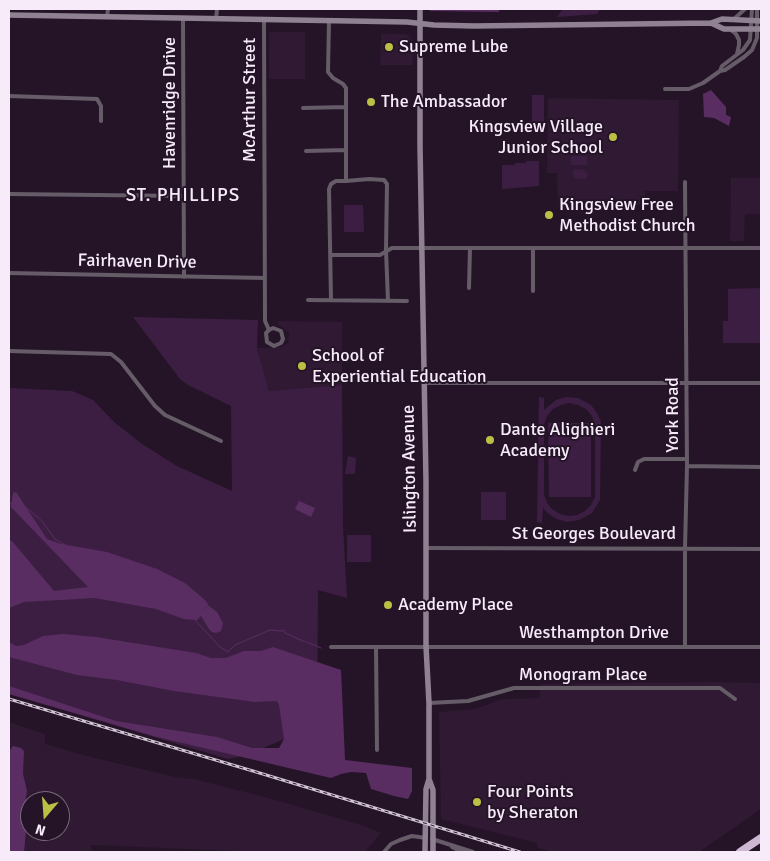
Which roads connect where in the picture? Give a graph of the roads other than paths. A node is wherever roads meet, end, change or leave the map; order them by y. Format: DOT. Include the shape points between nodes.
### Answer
graph roads {
  1 [pos="108,9"];
  2 [pos="216,9"];
  3 [pos="420,9"];
  4 [pos="746,9"];
  5 [pos="752,9"];
  6 [pos="757,9"];
  7 [pos="9,15"];
  8 [pos="107,17"];
  9 [pos="183,18"];
  10 [pos="216,19"];
  11 [pos="734,19"];
  12 [pos="264,20"];
  13 [pos="328,21"];
  14 [pos="757,21"];
  15 [pos="711,23"];
  16 [pos="420,24"];
  17 [pos="729,29"];
  18 [pos="757,29"];
  19 [pos="736,57"];
  20 [pos="720,71"];
  21 [pos="665,89"];
  22 [pos="9,96"];
  23 [pos="345,107"];
  24 [pos="303,108"];
  25 [pos="101,121"];
  26 [pos="346,150"];
  27 [pos="306,151"];
  28 [pos="346,181"];
  29 [pos="685,182"];
  30 [pos="9,194"];
  31 [pos="184,196"];
  32 [pos="470,248"];
  33 [pos="534,248"];
  34 [pos="686,248"];
  35 [pos="761,248"];
  36 [pos="422,249"];
  37 [pos="386,250"];
  38 [pos="331,255"];
  39 [pos="9,273"];
  40 [pos="184,277"];
  41 [pos="265,278"];
  42 [pos="469,288"];
  43 [pos="533,291"];
  44 [pos="308,300"];
  45 [pos="331,300"];
  46 [pos="388,301"];
  47 [pos="407,301"];
  48 [pos="269,330"];
  49 [pos="9,351"];
  50 [pos="424,383"];
  51 [pos="686,383"];
  52 [pos="761,383"];
  53 [pos="221,441"];
  54 [pos="686,459"];
  55 [pos="687,466"];
  56 [pos="761,466"];
  57 [pos="635,470"];
  58 [pos="426,548"];
  59 [pos="685,548"];
  60 [pos="761,548"];
  61 [pos="331,646"];
  62 [pos="426,646"];
  63 [pos="376,647"];
  64 [pos="685,647"];
  65 [pos="761,647"];
  66 [pos="735,699"];
  67 [pos="429,703"];
  68 [pos="377,750"];
  69 [pos="429,778"];
  70 [pos="761,838"];
  71 [pos="439,841"];
  72 [pos="433,849"];
  73 [pos="384,852"];
  74 [pos="424,852"];
  75 [pos="462,852"];
  76 [pos="473,852"];
  77 [pos="740,852"];
  1 -- 8 [label="street"];
  2 -- 10 [label="street"];
  3 -- 16 [label="main road, Islington Avenue"];
  4 -- 11 [label="street"];
  5 -- 14 [label="street"];
  6 -- 14 [label="street"];
  7 -- 8 [label="main road"];
  8 -- 9 [label="main road"];
  9 -- 10 [label="main road"];
  9 -- 31 [label="street, Havenridge Drive"];
  10 -- 12 [label="main road"];
  11 -- 14 [label="main road"];
  11 -- 15 [label="main road"];
  12 -- 13 [label="main road"];
  12 -- 41 [label="street, McArthur Street"];
  13 -- 16 [label="main road"];
  13 -- 23 [label="street" via="328,72 346,88"];
  14 -- 18 [label="street"];
  15 -- 16 [label="main road"];
  15 -- 17 [label="main road"];
  16 -- 36 [label="main road, Islington Avenue"];
  17 -- 18 [label="main road"];
  17 -- 19 [label="street" via="739,40"];
  18 -- 19 [label="street"];
  18 -- 20 [label="street" via="752,50"];
  19 -- 20 [label="street"];
  20 -- 21 [label="street" via="703,84 688,89"];
  22 -- 25 [label="street" via="97,99 101,106"];
  23 -- 24 [label="street"];
  23 -- 26 [label="street"];
  26 -- 27 [label="street"];
  26 -- 28 [label="street"];
  28 -- 37 [label="street" via="386,182"];
  28 -- 38 [label="street" via="336,181 329,189"];
  29 -- 34 [label="street, York Road"];
  30 -- 31 [label="street"];
  31 -- 40 [label="street, Havenridge Drive"];
  32 -- 33 [label="street"];
  32 -- 36 [label="street"];
  32 -- 42 [label="street"];
  33 -- 34 [label="street"];
  33 -- 43 [label="street"];
  34 -- 35 [label="street"];
  34 -- 51 [label="street, York Road"];
  36 -- 37 [label="street"];
  36 -- 50 [label="main road, Islington Avenue"];
  37 -- 38 [label="street" via="380,255"];
  37 -- 46 [label="street"];
  38 -- 45 [label="street"];
  39 -- 40 [label="street, Fairhaven Drive"];
  40 -- 41 [label="street, Fairhaven Drive"];
  41 -- 48 [label="street, McArthur Street" via="265,321"];
  44 -- 45 [label="street"];
  45 -- 46 [label="street"];
  46 -- 47 [label="street"];
  48 -- 48 [label="street, McArthur Street" via="266,342 274,346 281,343 281,331 277,328"];
  49 -- 53 [label="street" via="111,354 122,362 165,415"];
  50 -- 51 [label="street"];
  50 -- 58 [label="main road, Islington Avenue"];
  51 -- 52 [label="street"];
  51 -- 54 [label="street, York Road"];
  54 -- 55 [label="street, York Road"];
  54 -- 57 [label="street" via="644,458"];
  55 -- 56 [label="street"];
  55 -- 59 [label="street, York Road"];
  58 -- 59 [label="street, St Georges Boulevard"];
  58 -- 62 [label="main road, Islington Avenue"];
  59 -- 60 [label="street, St Georges Boulevard"];
  59 -- 64 [label="street, York Road"];
  61 -- 63 [label="street, Westhampton Drive"];
  62 -- 63 [label="street, Westhampton Drive"];
  62 -- 64 [label="street, Westhampton Drive"];
  62 -- 67 [label="main road, Islington Avenue"];
  63 -- 68 [label="street"];
  64 -- 65 [label="street, Westhampton Drive"];
  66 -- 67 [label="street, Monogram Place" via="720,688 514,688 468,701"];
  67 -- 69 [label="main road, Islington Avenue"];
  69 -- 72 [label="main road, Islington Avenue" via="433,790"];
  69 -- 74 [label="main road, Islington Avenue"];
  70 -- 77 [label="highway"];
  71 -- 73 [label="street" via="412,836 391,844"];
  71 -- 75 [label="street"];
  71 -- 76 [label="street"];
}
